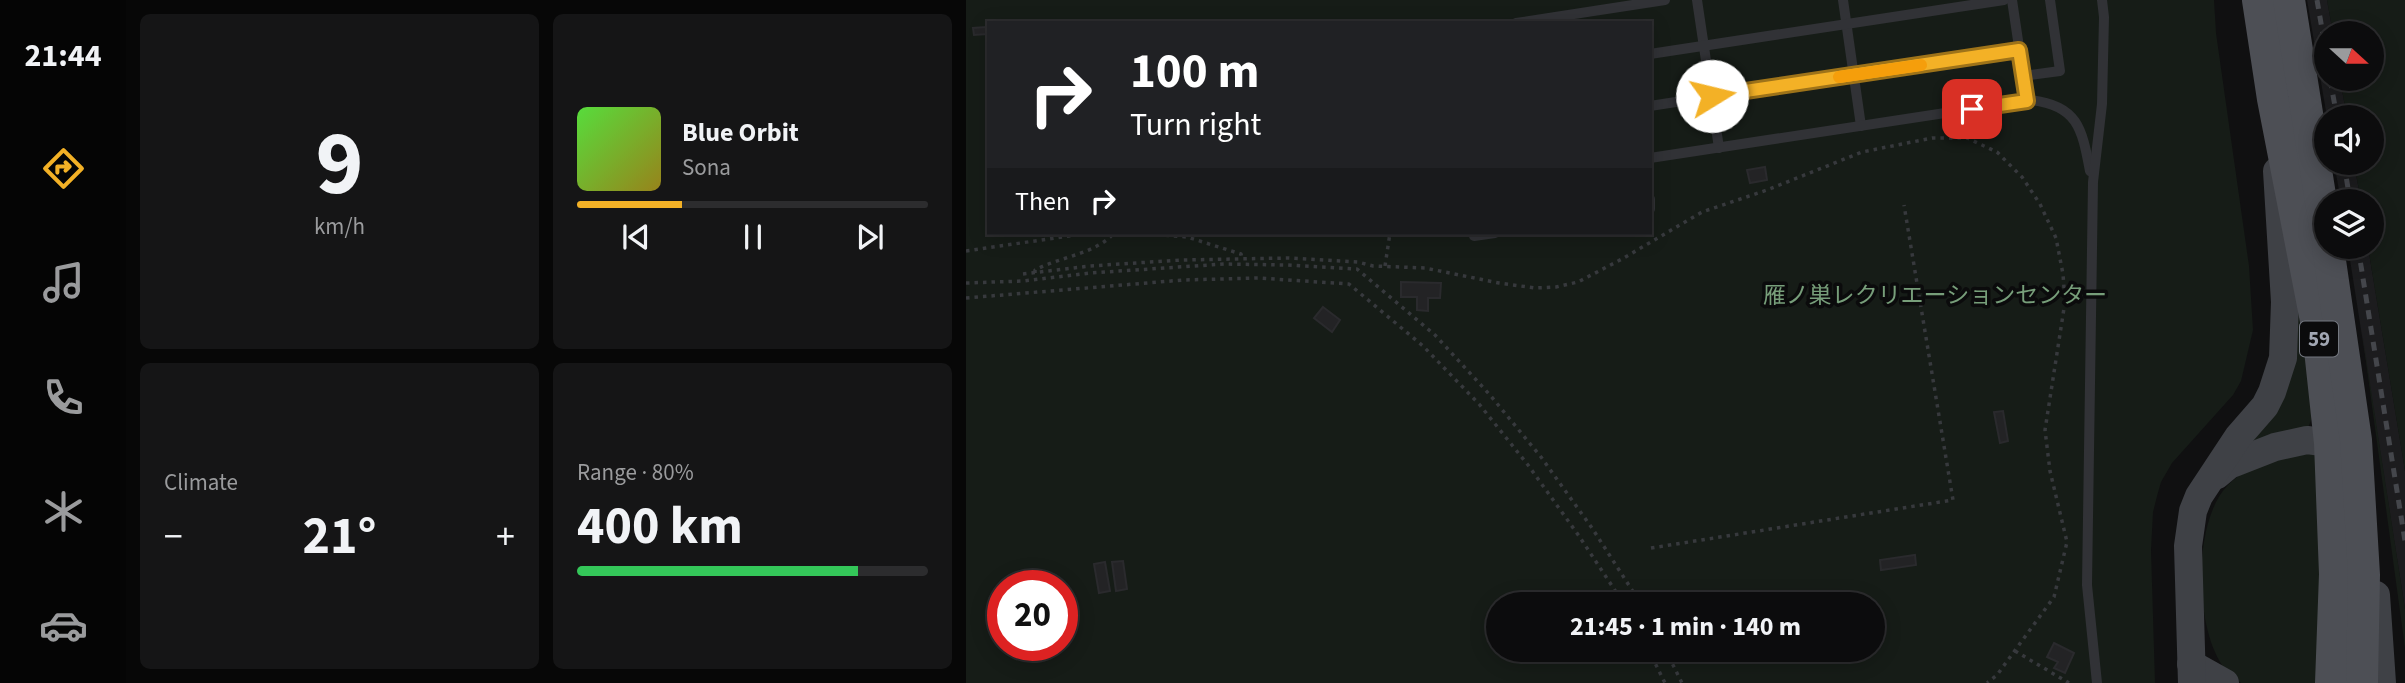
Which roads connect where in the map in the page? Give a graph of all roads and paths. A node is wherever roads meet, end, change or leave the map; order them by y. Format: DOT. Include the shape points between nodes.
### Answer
graph roads {
  1 [pos="1664,0"];
  2 [pos="1697,0"];
  3 [pos="1843,0"];
  4 [pos="2004,0"];
  5 [pos="2012,0"];
  6 [pos="2050,0"];
  7 [pos="2102,0"];
  8 [pos="2258,0"];
  9 [pos="2289,0"];
  10 [pos="1529,21"];
  11 [pos="1846,24"];
  12 [pos="1704,46"];
  13 [pos="2019,50"];
  14 [pos="1652,54"];
  15 [pos="1854,75"];
  16 [pos="2023,76"];
  17 [pos="1712,96"];
  18 [pos="2273,99"];
  19 [pos="2027,101"];
  20 [pos="1652,106"];
  21 [pos="1861,126"];
  22 [pos="1719,148"];
  23 [pos="1652,158"];
  24 [pos="2092,182"];
  25 [pos="2319,189"];
  26 [pos="1904,205"];
  27 [pos="1075,235"];
  28 [pos="1112,235"];
  29 [pos="1163,235"];
  30 [pos="1390,235"];
  31 [pos="966,251"];
  32 [pos="1242,258"];
  33 [pos="2329,259"];
  34 [pos="1385,266"];
  35 [pos="1035,273"];
  36 [pos="1023,274"];
  37 [pos="966,283"];
  38 [pos="966,298"];
  39 [pos="2343,441"];
  40 [pos="2211,480"];
  41 [pos="1651,548"];
  42 [pos="1616,592"];
  43 [pos="1632,592"];
  44 [pos="2015,651"];
  45 [pos="1654,662"];
  46 [pos="1672,662"];
  47 [pos="2192,673"];
  48 [pos="1665,683"];
  49 [pos="1682,683"];
  50 [pos="1987,683"];
  51 [pos="2069,683"];
  52 [pos="2097,683"];
  53 [pos="2225,683"];
  54 [pos="2331,683"];
  55 [pos="2362,683"];
  56 [pos="2382,683"];
  1 -- 10 [label="lane"];
  2 -- 12 [label="lane"];
  3 -- 11 [label="lane"];
  4 -- 11 [label="lane"];
  5 -- 13 [label="lane"];
  6 -- 16 [label="lane" via="2060,71"];
  7 -- 24 [label="lane" via="2102,104"];
  8 -- 18 [label="main road, 59"];
  9 -- 25 [label="main road"];
  11 -- 12 [label="lane"];
  11 -- 15 [label="lane"];
  12 -- 14 [label="lane"];
  12 -- 17 [label="lane"];
  13 -- 15 [label="lane"];
  13 -- 16 [label="lane"];
  15 -- 17 [label="lane"];
  15 -- 21 [label="lane"];
  16 -- 19 [label="lane"];
  17 -- 20 [label="lane"];
  17 -- 22 [label="lane"];
  18 -- 39 [label="main road, 59"];
  18 -- 40 [label="street" via="2285,302 2283,358 2265,406 2238,437"];
  19 -- 21 [label="lane"];
  19 -- 24 [label="lane" via="2052,102 2073,116 2085,143"];
  21 -- 22 [label="lane"];
  22 -- 23 [label="lane"];
  24 -- 52 [label="lane" via="2087,584"];
  26 -- 41 [label="path" via="1953,500"];
  27 -- 31 [label="path"];
  28 -- 35 [label="path" via="1106,242 1046,264"];
  29 -- 32 [label="path" via="1186,237"];
  30 -- 34 [label="path"];
  32 -- 34 [label="path"];
  32 -- 35 [label="path"];
  33 -- 39 [label="main road, 59"];
  34 -- 44 [label="path" via="1425,268 1535,288 1556,287 1578,282 1702,212 1862,152 1932,138 1968,138 1997,152 2022,177 2056,238 2065,302 2045,430 2067,542 2054,597"];
  35 -- 36 [label="path"];
  37 -- 43 [label="path" via="1224,264 1357,269 1435,335 1490,395 1548,467"];
  38 -- 42 [label="path" via="1183,280 1258,278 1349,284 1423,346 1479,404 1528,465"];
  39 -- 40 [label="street" via="2307,440 2275,447 2229,465"];
  39 -- 54 [label="main road, 59"];
  39 -- 55 [label="main road, 59" via="2364,575"];
  39 -- 56 [label="street" via="2369,502"];
  40 -- 47 [label="street" via="2199,496 2189,531"];
  44 -- 50 [label="path"];
  44 -- 51 [label="path"];
  45 -- 48 [label="path"];
  46 -- 49 [label="path"];
  47 -- 53 [label="street"];
}
